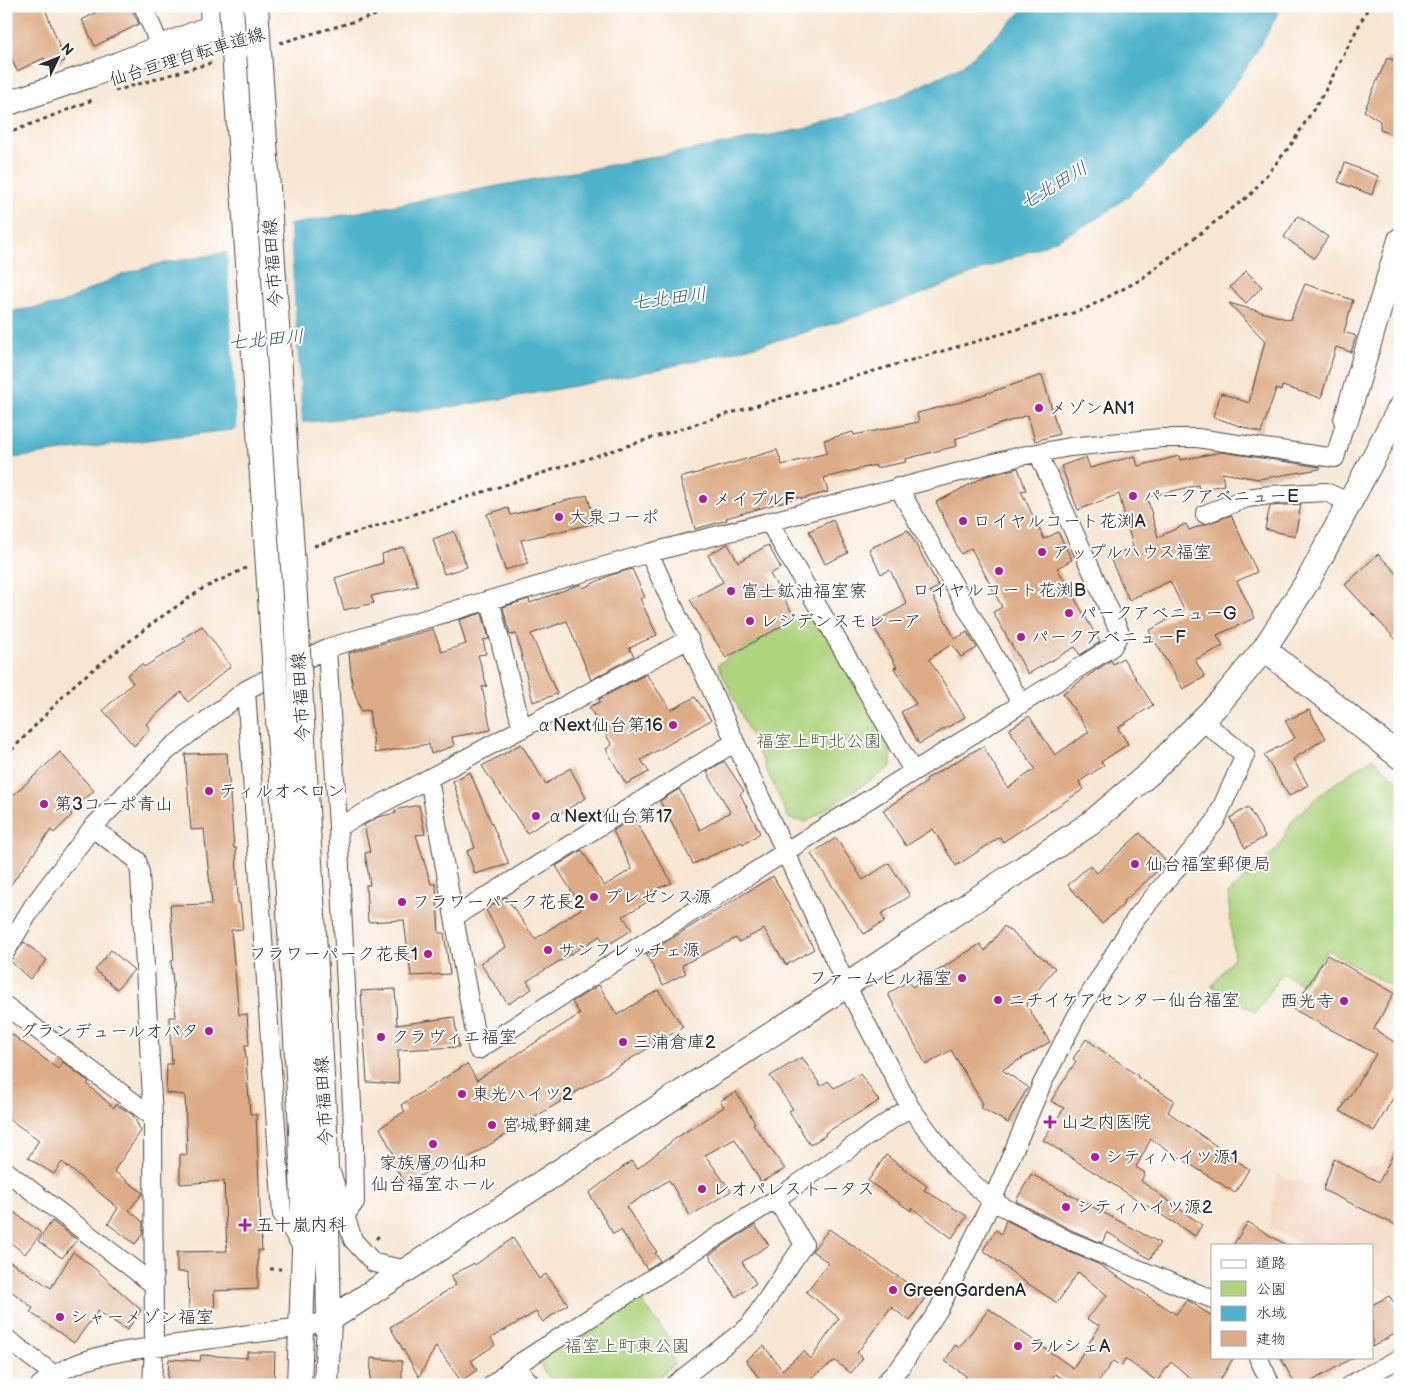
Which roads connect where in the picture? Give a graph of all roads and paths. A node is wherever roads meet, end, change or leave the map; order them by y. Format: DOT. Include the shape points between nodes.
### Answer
graph roads {
  1 [pos="143,6"];
  2 [pos="231,6"];
  3 [pos="256,6"];
  4 [pos="263,6"];
  5 [pos="407,6"];
  6 [pos="1369,6"];
  7 [pos="210,17"];
  8 [pos="275,45"];
  9 [pos="161,48"];
  10 [pos="218,61"];
  11 [pos="106,95"];
  12 [pos="96,98"];
  13 [pos="6,104"];
  14 [pos="6,134"];
  15 [pos="1400,240"];
  16 [pos="1400,408"];
  17 [pos="1346,420"];
  18 [pos="1038,453"];
  19 [pos="898,487"];
  20 [pos="1350,503"];
  21 [pos="1205,514"];
  22 [pos="770,522"];
  23 [pos="312,547"];
  24 [pos="649,554"];
  25 [pos="247,568"];
  26 [pos="490,600"];
  27 [pos="689,639"];
  28 [pos="327,648"];
  29 [pos="1264,649"];
  30 [pos="246,690"];
  31 [pos="1021,703"];
  32 [pos="1202,722"];
  33 [pos="522,729"];
  34 [pos="735,742"];
  35 [pos="6,756"];
  36 [pos="1400,757"];
  37 [pos="913,771"];
  38 [pos="429,779"];
  39 [pos="338,827"];
  40 [pos="92,828"];
  41 [pos="785,852"];
  42 [pos="454,917"];
  43 [pos="6,951"];
  44 [pos="846,985"];
  45 [pos="6,1006"];
  46 [pos="910,1107"];
  47 [pos="153,1117"];
  48 [pos="327,1158"];
  49 [pos="6,1171"];
  50 [pos="776,1199"];
  51 [pos="992,1201"];
  52 [pos="344,1217"];
  53 [pos="304,1250"];
  54 [pos="270,1268"];
  55 [pos="287,1269"];
  56 [pos="408,1270"];
  57 [pos="154,1285"];
  58 [pos="1211,1299"];
  59 [pos="329,1320"];
  60 [pos="303,1327"];
  61 [pos="6,1338"];
  62 [pos="154,1347"];
  63 [pos="1258,1358"];
  64 [pos="1400,1358"];
  65 [pos="515,1366"];
  66 [pos="46,1379"];
  67 [pos="1357,1383"];
  68 [pos="152,1385"];
  69 [pos="299,1385"];
  70 [pos="326,1385"];
  71 [pos="492,1385"];
  72 [pos="532,1385"];
  73 [pos="674,1385"];
  74 [pos="883,1385"];
  75 [pos="1271,1385"];
  1 -- 9 [label="street"];
  2 -- 53 [label="main road, 今市福田線, bridge" via="282,775 301,1130"];
  3 -- 48 [label="main road, 今市福田線, bridge" via="296,607"];
  4 -- 7 [label="main road"];
  5 -- 8 [label="path, 仙台亘理自転車道線"];
  6 -- 23 [label="path" via="1291,145 1251,194 1140,280 1083,310 724,416"];
  7 -- 9 [label="main road"];
  9 -- 13 [label="main road"];
  10 -- 11 [label="path, 仙台亘理自転車道線"];
  12 -- 14 [label="path, 仙台亘理自転車道線"];
  15 -- 17 [label="main road"];
  16 -- 20 [label="main road"];
  17 -- 18 [label="street" via="1335,458 1197,438 1161,438"];
  18 -- 19 [label="street"];
  18 -- 31 [label="street" via="1120,633 1112,646"];
  19 -- 22 [label="street"];
  19 -- 31 [label="street"];
  20 -- 21 [label="street" via="1326,492 1270,495 1247,498"];
  20 -- 29 [label="main road" via="1309,579"];
  22 -- 24 [label="street"];
  22 -- 37 [label="street"];
  24 -- 26 [label="street"];
  24 -- 27 [label="street"];
  25 -- 35 [label="path" via="202,589 91,671"];
  26 -- 28 [label="street"];
  26 -- 33 [label="street"];
  27 -- 33 [label="street"];
  27 -- 34 [label="street"];
  28 -- 30 [label="street"];
  28 -- 39 [label="street"];
  29 -- 32 [label="main road"];
  29 -- 36 [label="main road"];
  30 -- 40 [label="street" via="168,750"];
  30 -- 53 [label="street" via="282,1214"];
  31 -- 37 [label="street"];
  32 -- 44 [label="main road" via="1092,823"];
  32 -- 51 [label="street" via="1246,754 1215,822 1136,918 1076,1016 1042,1084"];
  33 -- 38 [label="street"];
  34 -- 41 [label="street"];
  34 -- 42 [label="street"];
  37 -- 41 [label="street"];
  38 -- 39 [label="street"];
  38 -- 42 [label="street"];
  39 -- 52 [label="street" via="355,1202"];
  40 -- 43 [label="street" via="33,906"];
  40 -- 47 [label="street" via="137,860 140,873"];
  41 -- 42 [label="street" via="478,1050"];
  41 -- 44 [label="street"];
  44 -- 46 [label="street"];
  44 -- 56 [label="main road"];
  45 -- 47 [label="street"];
  46 -- 50 [label="street"];
  46 -- 51 [label="street" via="955,1167"];
  47 -- 57 [label="street"];
  48 -- 52 [label="street"];
  48 -- 59 [label="main road, 今市福田線"];
  49 -- 57 [label="street"];
  50 -- 65 [label="street"];
  50 -- 73 [label="street" via="804,1244 749,1326"];
  51 -- 58 [label="street" via="1067,1240"];
  51 -- 74 [label="street" via="939,1309 902,1365"];
  52 -- 56 [label="street" via="353,1240 374,1263"];
  53 -- 60 [label="main road, 今市福田線"];
  54 -- 55 [label="path"];
  56 -- 59 [label="main road"];
  57 -- 62 [label="street"];
  59 -- 60 [label="street"];
  59 -- 70 [label="main road, 今市福田線"];
  60 -- 62 [label="street"];
  60 -- 69 [label="main road, 今市福田線"];
  61 -- 66 [label="street"];
  62 -- 66 [label="street" via="80,1361"];
  62 -- 68 [label="street"];
  63 -- 75 [label="street"];
  64 -- 67 [label="street"];
  65 -- 71 [label="street"];
  65 -- 72 [label="street"];
}
